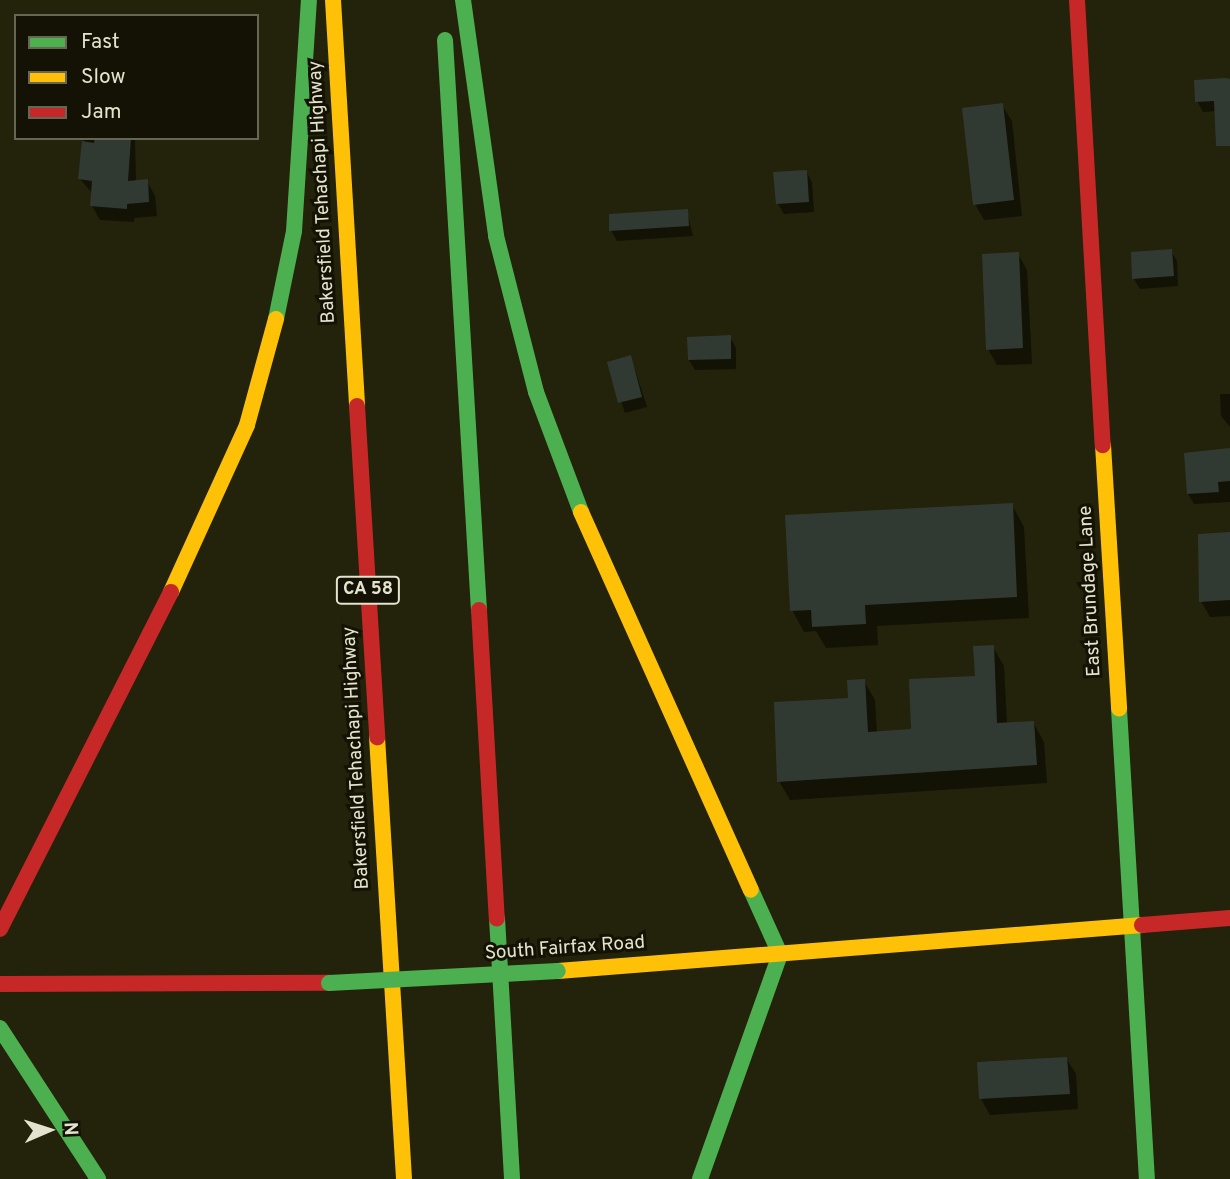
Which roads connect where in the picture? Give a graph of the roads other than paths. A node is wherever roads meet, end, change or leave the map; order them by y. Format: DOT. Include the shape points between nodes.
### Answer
graph roads {
  1 [pos="309,0"];
  2 [pos="333,0"];
  3 [pos="463,0"];
  4 [pos="1077,0"];
  5 [pos="445,28"];
  6 [pos="1230,918"];
  7 [pos="1132,923"];
  8 [pos="0,929"];
  9 [pos="780,954"];
  10 [pos="0,984"];
  11 [pos="0,1028"];
  12 [pos="98,1179"];
  13 [pos="404,1179"];
  14 [pos="512,1179"];
  15 [pos="700,1179"];
  16 [pos="1147,1179"];
  1 -- 8 [label="main road" via="294,230 274,336 247,425 198,538"];
  2 -- 13 [label="main road, Bakersfield Tehachapi Highway / CA 58"];
  3 -- 9 [label="main road" via="496,236 536,392 587,528"];
  4 -- 7 [label="main road, East Brundage Lane"];
  5 -- 14 [label="main road"];
  6 -- 7 [label="main road, South Fairfax Road"];
  7 -- 9 [label="main road, South Fairfax Road"];
  7 -- 16 [label="main road, East Brundage Lane"];
  9 -- 10 [label="main road, South Fairfax Road, bridge" via="329,983"];
  9 -- 15 [label="main road"];
  11 -- 12 [label="main road"];
}
